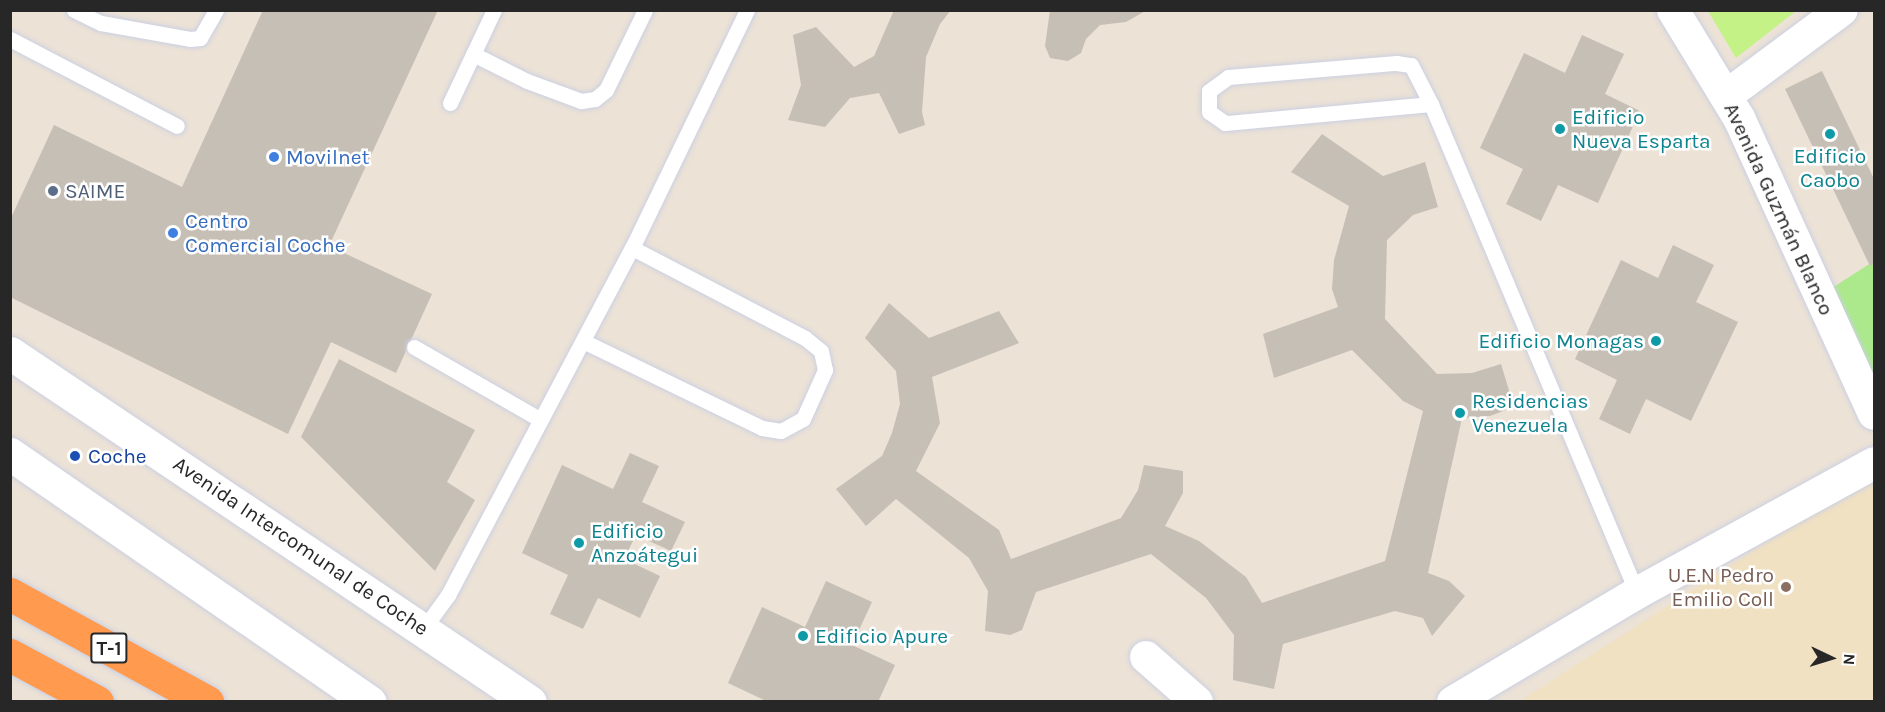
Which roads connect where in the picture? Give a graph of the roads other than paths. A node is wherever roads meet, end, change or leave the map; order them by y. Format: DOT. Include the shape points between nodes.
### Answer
graph roads {
  1 [pos="74,10"];
  2 [pos="216,10"];
  3 [pos="494,10"];
  4 [pos="645,10"];
  5 [pos="747,10"];
  6 [pos="1673,10"];
  7 [pos="1842,10"];
  8 [pos="104,17"];
  9 [pos="10,39"];
  10 [pos="473,54"];
  11 [pos="1726,96"];
  12 [pos="450,103"];
  13 [pos="1431,104"];
  14 [pos="177,126"];
  15 [pos="632,248"];
  16 [pos="583,341"];
  17 [pos="414,347"];
  18 [pos="10,353"];
  19 [pos="1875,414"];
  20 [pos="541,420"];
  21 [pos="10,454"];
  22 [pos="1875,463"];
  23 [pos="1637,593"];
  24 [pos="10,594"];
  25 [pos="424,628"];
  26 [pos="10,655"];
  27 [pos="1146,657"];
  28 [pos="97,702"];
  29 [pos="207,702"];
  30 [pos="370,702"];
  31 [pos="530,702"];
  32 [pos="1197,702"];
  33 [pos="1453,702"];
  1 -- 8 [label="lane"];
  2 -- 8 [label="lane" via="200,38"];
  3 -- 10 [label="lane"];
  4 -- 10 [label="lane" via="606,90 596,99 581,101 527,81"];
  5 -- 15 [label="lane"];
  6 -- 11 [label="street, Avenida Guzmán Blanco"];
  7 -- 11 [label="street"];
  9 -- 14 [label="lane"];
  10 -- 12 [label="lane"];
  11 -- 19 [label="street, Avenida Guzmán Blanco"];
  13 -- 13 [label="lane" via="1225,123 1209,112 1209,91 1228,77 1396,63 1411,65"];
  13 -- 23 [label="lane"];
  15 -- 16 [label="lane"];
  15 -- 16 [label="lane" via="805,338 821,351 825,370 803,419 781,431 762,428"];
  16 -- 20 [label="lane"];
  17 -- 20 [label="lane"];
  18 -- 25 [label="main road, Avenida Intercomunal de Coche"];
  20 -- 25 [label="lane" via="448,595"];
  21 -- 30 [label="main road"];
  22 -- 23 [label="street"];
  23 -- 33 [label="street"];
  24 -- 29 [label="highway, T-1"];
  25 -- 31 [label="main road, Avenida Intercomunal de Coche"];
  26 -- 28 [label="highway, T-1"];
  27 -- 32 [label="street"];
}
